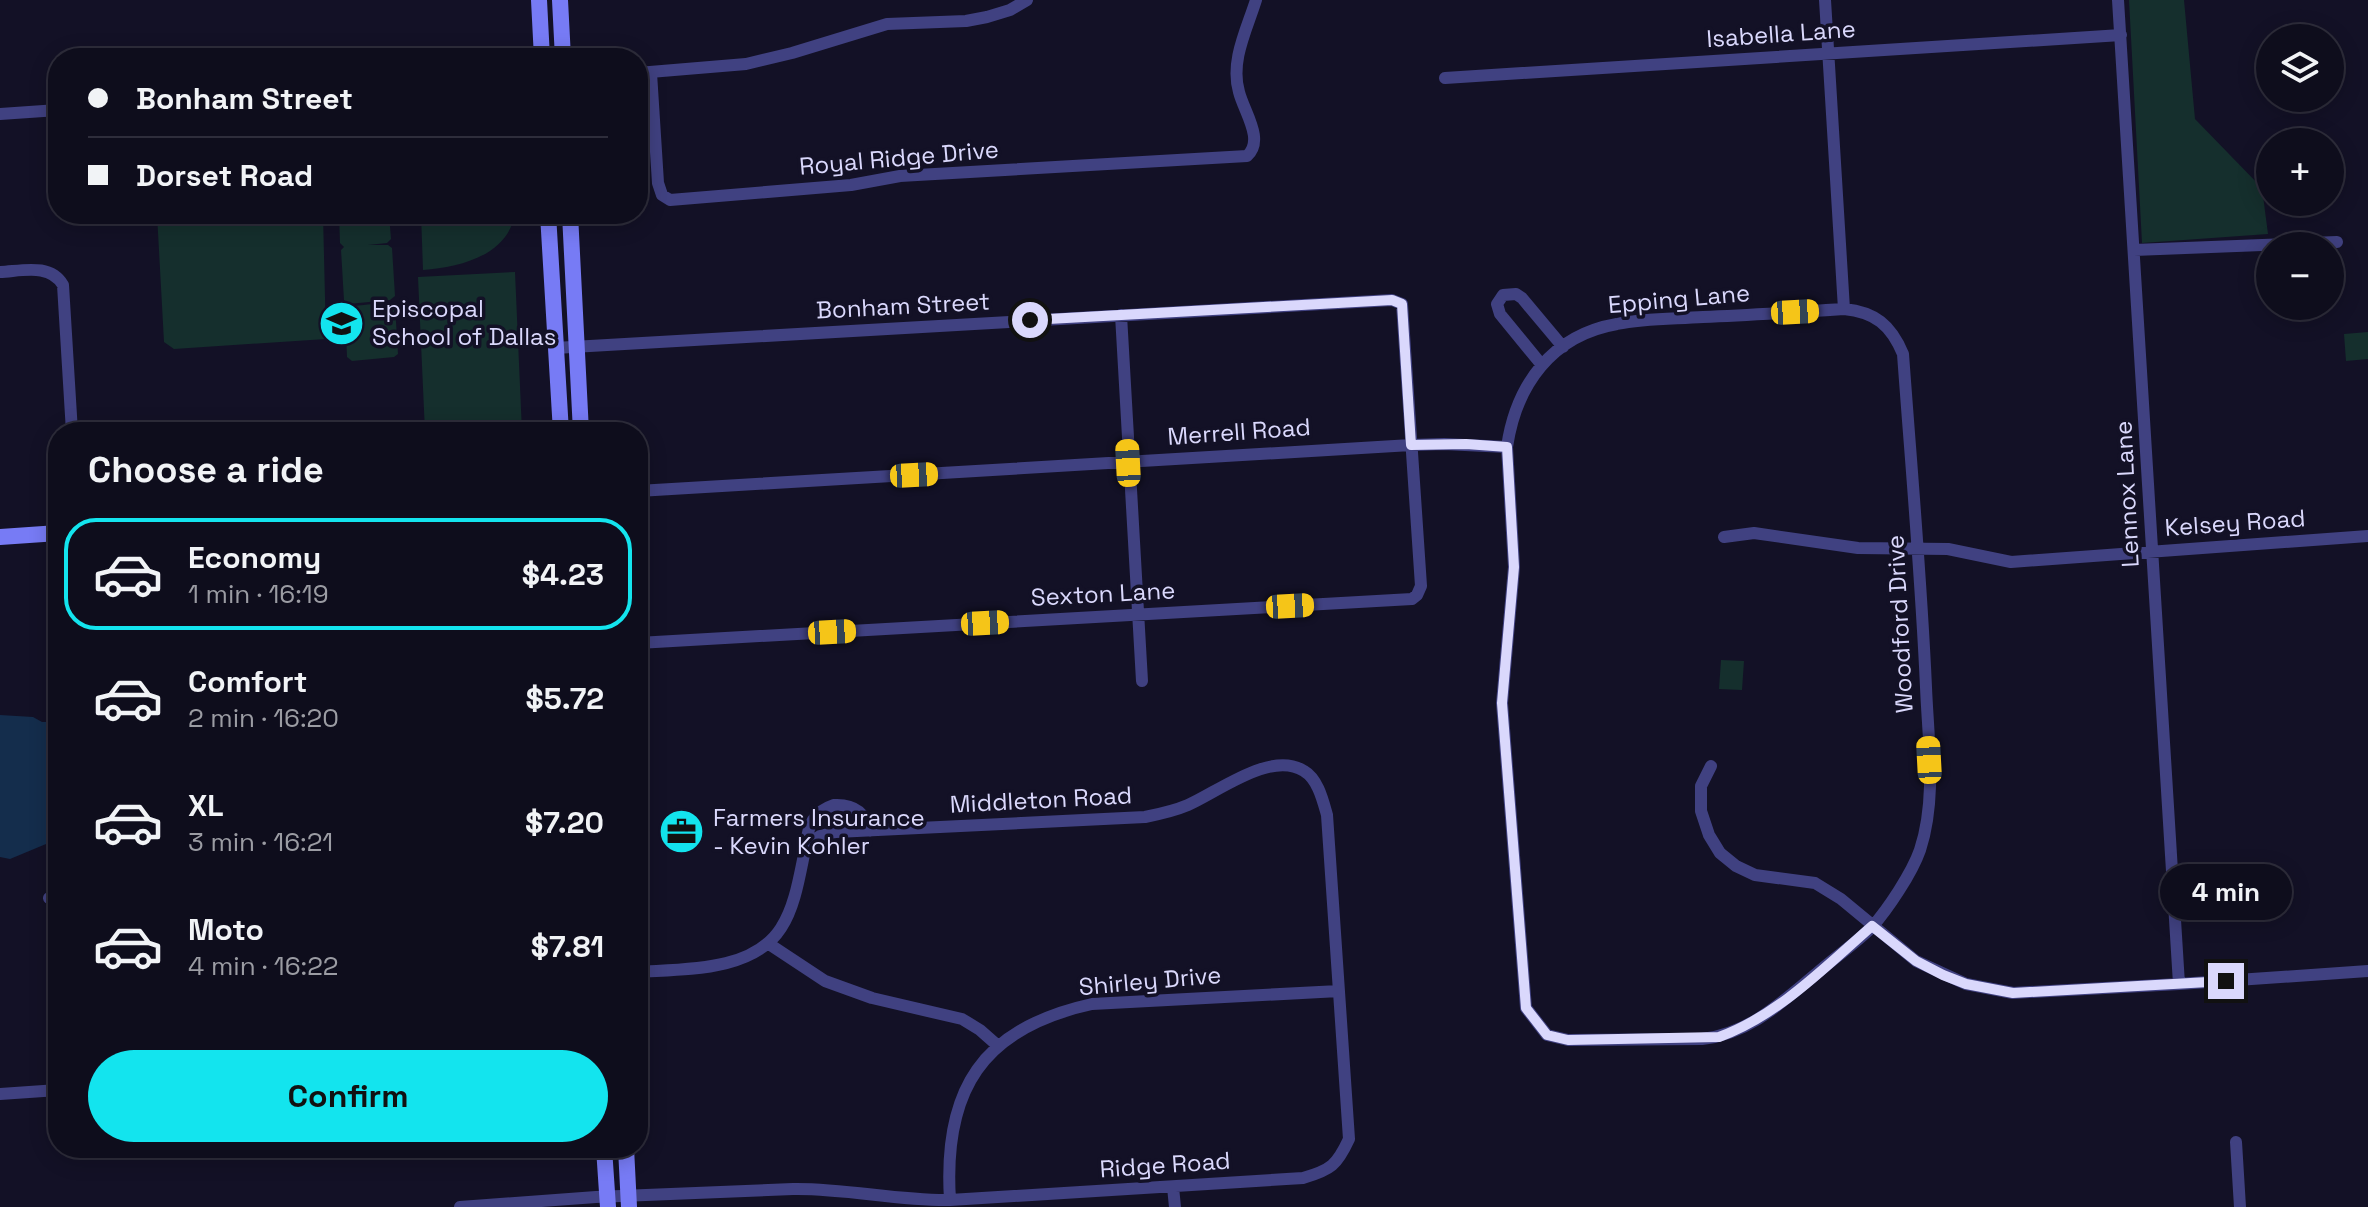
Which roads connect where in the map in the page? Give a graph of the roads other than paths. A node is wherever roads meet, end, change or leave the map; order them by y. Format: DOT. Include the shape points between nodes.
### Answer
graph roads {
  1 [pos="539,0"];
  2 [pos="560,0"];
  3 [pos="1027,0"];
  4 [pos="1256,0"];
  5 [pos="1825,0"];
  6 [pos="2118,0"];
  7 [pos="2121,35"];
  8 [pos="541,48"];
  9 [pos="562,48"];
  10 [pos="1829,53"];
  11 [pos="648,73"];
  12 [pos="1445,78"];
  13 [pos="648,104"];
  14 [pos="48,111"];
  15 [pos="0,114"];
  16 [pos="549,224"];
  17 [pos="570,224"];
  18 [pos="2256,245"];
  19 [pos="2134,250"];
  20 [pos="0,272"];
  21 [pos="1844,309"];
  22 [pos="1121,315"];
  23 [pos="576,347"];
  24 [pos="1563,347"];
  25 [pos="555,348"];
  26 [pos="1541,364"];
  27 [pos="71,422"];
  28 [pos="560,422"];
  29 [pos="580,422"];
  30 [pos="1411,445"];
  31 [pos="1507,447"];
  32 [pos="1128,463"];
  33 [pos="648,490"];
  34 [pos="48,534"];
  35 [pos="2368,536"];
  36 [pos="0,537"];
  37 [pos="1724,537"];
  38 [pos="1918,548"];
  39 [pos="2152,551"];
  40 [pos="1421,586"];
  41 [pos="1138,614"];
  42 [pos="648,642"];
  43 [pos="1142,681"];
  44 [pos="1711,766"];
  45 [pos="1315,783"];
  46 [pos="870,831"];
  47 [pos="806,845"];
  48 [pos="1872,926"];
  49 [pos="769,944"];
  50 [pos="648,971"];
  51 [pos="2368,971"];
  52 [pos="2179,984"];
  53 [pos="1339,991"];
  54 [pos="1524,991"];
  55 [pos="997,1045"];
  56 [pos="48,1091"];
  57 [pos="0,1094"];
  58 [pos="2236,1142"];
  59 [pos="605,1158"];
  60 [pos="626,1158"];
  61 [pos="1173,1187"];
  62 [pos="950,1200"];
  63 [pos="607,1202"];
  64 [pos="628,1202"];
  65 [pos="460,1207"];
  66 [pos="1175,1207"];
  67 [pos="2240,1207"];
  1 -- 8 [label="main road"];
  2 -- 9 [label="main road"];
  3 -- 11 [label="street" via="977,19 887,24 746,64"];
  4 -- 13 [label="street, Royal Ridge Drive" via="1236,71 1256,140 1247,156 900,176 670,200 658,183"];
  5 -- 10 [label="street"];
  6 -- 7 [label="street, Lennox Lane"];
  7 -- 10 [label="street, Isabella Lane"];
  7 -- 19 [label="street, Lennox Lane"];
  10 -- 12 [label="street, Isabella Lane"];
  10 -- 21 [label="street"];
  14 -- 15 [label="street"];
  16 -- 25 [label="main road"];
  17 -- 23 [label="main road"];
  18 -- 19 [label="street"];
  19 -- 39 [label="street, Lennox Lane"];
  20 -- 27 [label="street" via="41,269 63,285"];
  21 -- 24 [label="street, Epping Lane" via="1615,324"];
  21 -- 38 [label="street, Woodford Drive" via="1875,316 1896,337 1903,354"];
  22 -- 23 [label="street, Bonham Street"];
  22 -- 30 [label="street, Bonham Street" via="1392,300 1402,304"];
  22 -- 32 [label="street"];
  23 -- 25 [label="street, Bonham Street"];
  23 -- 29 [label="main road"];
  24 -- 26 [label="street, Epping Lane"];
  24 -- 26 [label="street" via="1522,298 1503,295 1497,304 1500,314"];
  25 -- 28 [label="main road"];
  26 -- 31 [label="street, Epping Lane" via="1522,392"];
  30 -- 31 [label="street, Merrell Road"];
  30 -- 32 [label="street, Merrell Road"];
  30 -- 40 [label="street, Bonham Street"];
  31 -- 54 [label="street, Epping Lane" via="1514,567 1502,703"];
  32 -- 33 [label="street, Merrell Road"];
  32 -- 41 [label="street"];
  34 -- 36 [label="main road"];
  35 -- 39 [label="street, Kelsey Road"];
  37 -- 38 [label="street, Kelsey Road" via="1754,533 1858,548"];
  38 -- 39 [label="street, Kelsey Road" via="2011,562"];
  38 -- 48 [label="street, Woodford Drive" via="1927,813 1919,850"];
  39 -- 52 [label="street, Lennox Lane"];
  40 -- 41 [label="street, Sexton Lane" via="1412,599"];
  41 -- 42 [label="street, Sexton Lane"];
  41 -- 43 [label="street"];
  44 -- 48 [label="street" via="1701,786 1701,811 1720,853 1755,875 1815,883"];
  45 -- 46 [label="street, Middleton Road" via="1306,771 1273,766 1187,805 1145,817"];
  45 -- 53 [label="street, Ridge Road" via="1327,815"];
  46 -- 47 [label="street, Middleton Road" via="836,832"];
  46 -- 47 [label="street" via="868,820 856,809 834,805 814,817"];
  47 -- 49 [label="street" via="790,908"];
  48 -- 52 [label="street" via="1943,975 2013,993"];
  48 -- 54 [label="street, Woodford Drive" via="1771,1011 1719,1037 1568,1040 1547,1035 1526,1008"];
  49 -- 50 [label="street" via="721,964"];
  49 -- 55 [label="street" via="825,981 962,1019"];
  51 -- 52 [label="street"];
  53 -- 55 [label="street, Shirley Drive" via="1092,1004 1040,1020"];
  53 -- 61 [label="street, Ridge Road" via="1349,1139 1339,1160 1325,1172 1303,1178"];
  55 -- 62 [label="street, Shirley Drive" via="964,1092 956,1114 948,1170"];
  56 -- 57 [label="street"];
  58 -- 67 [label="street"];
  59 -- 63 [label="main road"];
  60 -- 64 [label="main road"];
  61 -- 62 [label="street, Ridge Road"];
  61 -- 66 [label="street"];
  62 -- 64 [label="street, Ridge Road" via="810,1189"];
  63 -- 64 [label="street, Ridge Road"];
  63 -- 65 [label="street, Ridge Road"];
}
